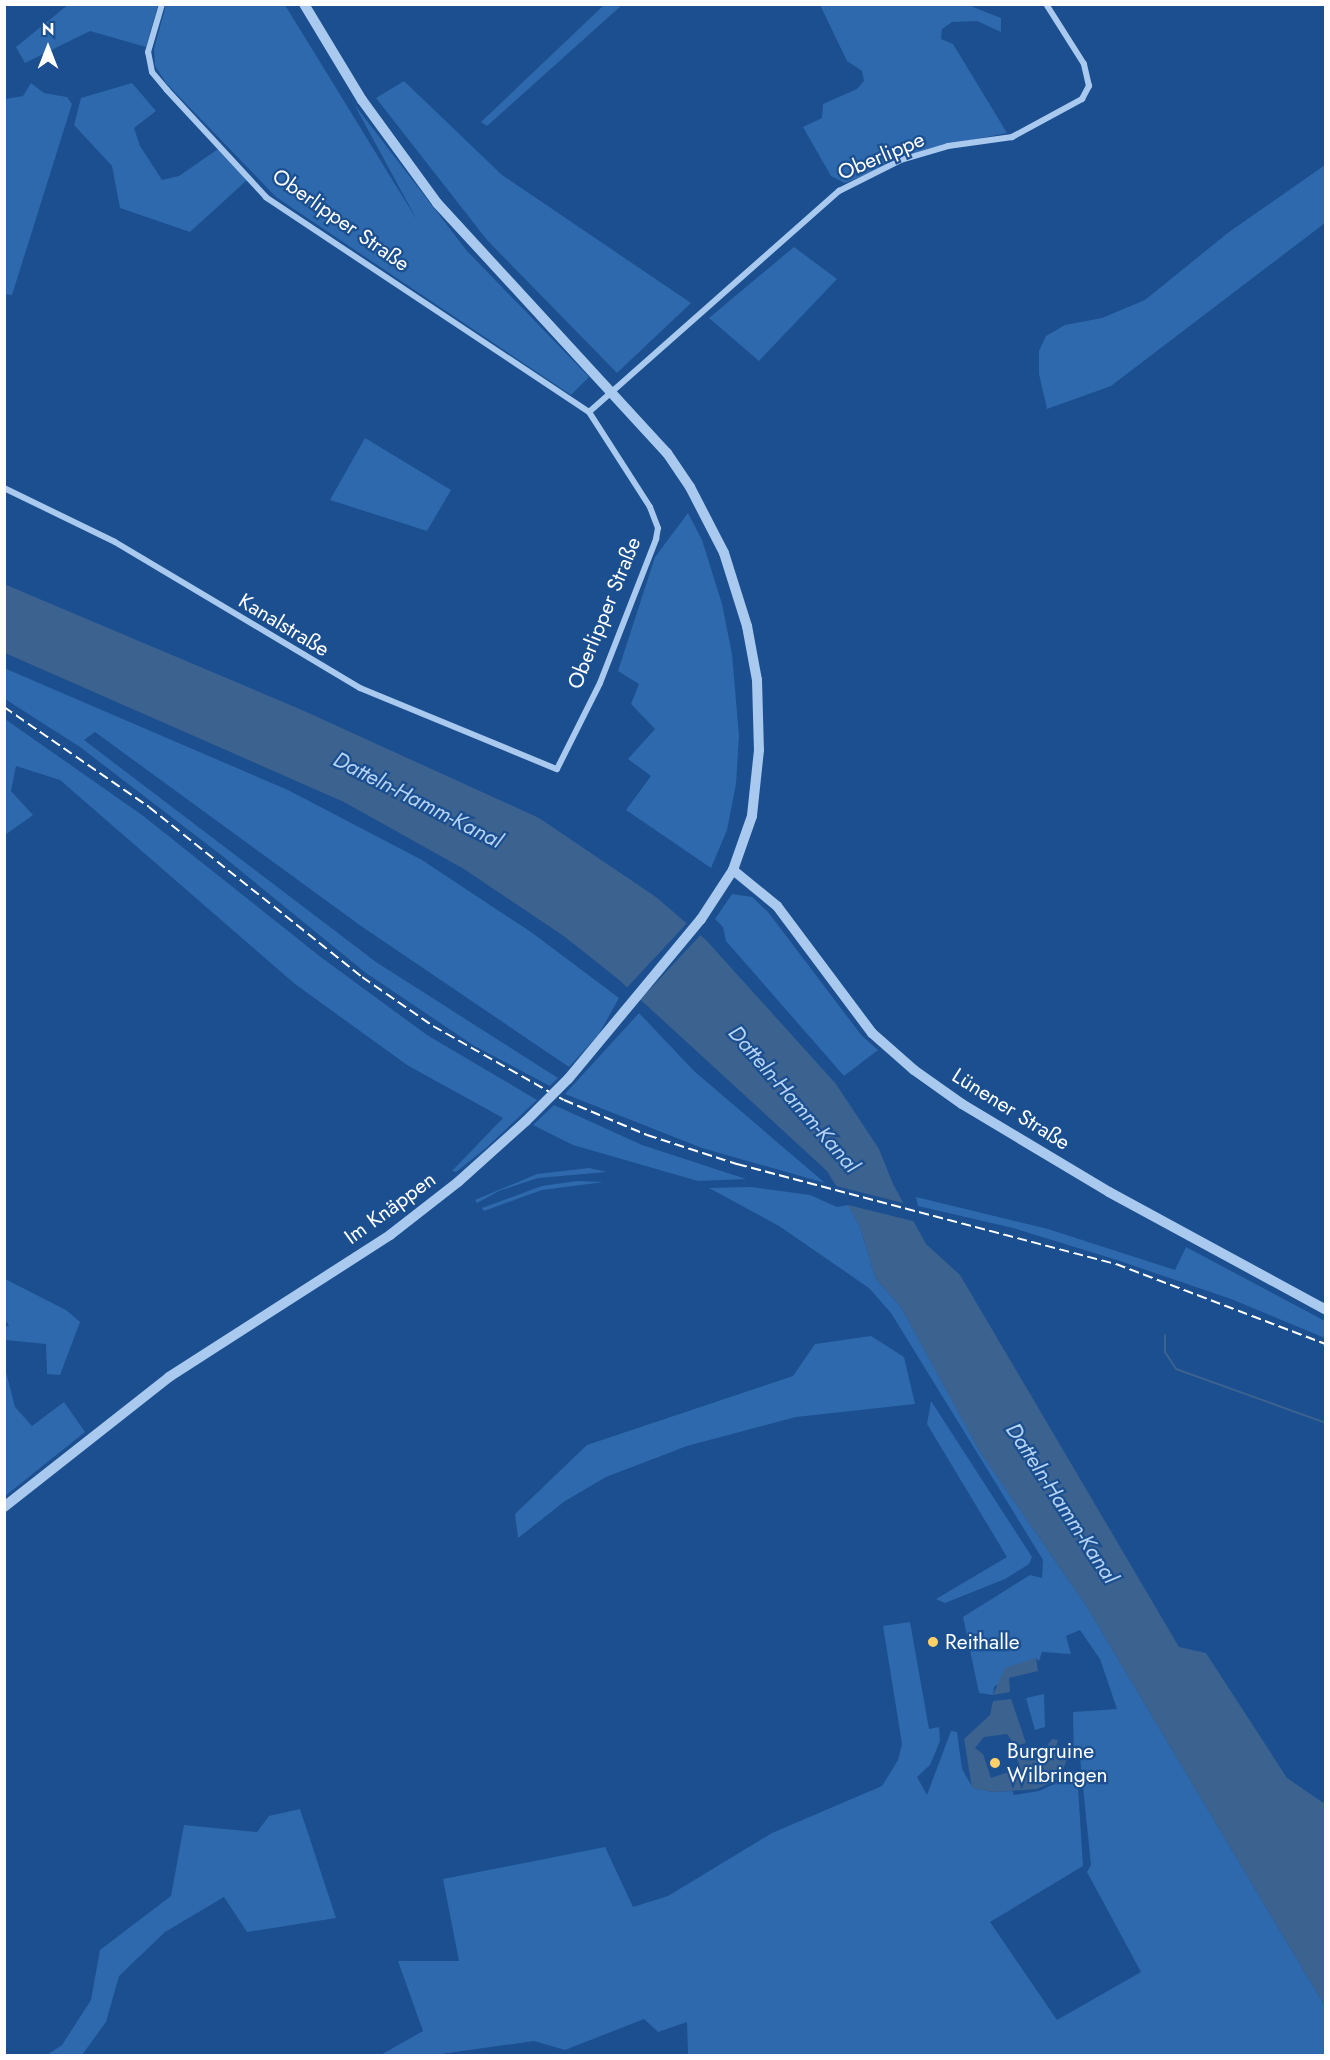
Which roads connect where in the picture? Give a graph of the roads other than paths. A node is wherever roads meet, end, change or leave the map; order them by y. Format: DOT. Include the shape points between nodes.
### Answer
graph roads {
  1 [pos="162,4"];
  2 [pos="304,4"];
  3 [pos="1046,4"];
  4 [pos="612,390"];
  5 [pos="589,411"];
  6 [pos="4,488"];
  7 [pos="556,769"];
  8 [pos="733,870"];
  9 [pos="1326,1310"];
  10 [pos="4,1507"];
  1 -- 5 [label="street, Oberlipper Straße" via="148,51 152,72 267,197"];
  2 -- 4 [label="street" via="362,100 437,203 482,256"];
  3 -- 4 [label="street, Oberlippe" via="1084,64 1089,86 1082,99 1012,137 948,146 911,157 839,191"];
  4 -- 5 [label="street"];
  4 -- 8 [label="street" via="647,428 690,487 724,553 747,626 757,680 759,750 752,816"];
  5 -- 7 [label="street, Oberlipper Straße" via="650,507 658,528 600,683"];
  6 -- 7 [label="street, Kanalstraße" via="115,542 360,688"];
  8 -- 9 [label="street, Lünener Straße" via="777,906 872,1033 914,1070 962,1104 1109,1192"];
  8 -- 10 [label="street, Im Knäppen, bridge" via="701,919 568,1079 458,1182 390,1235 169,1377"];
}
